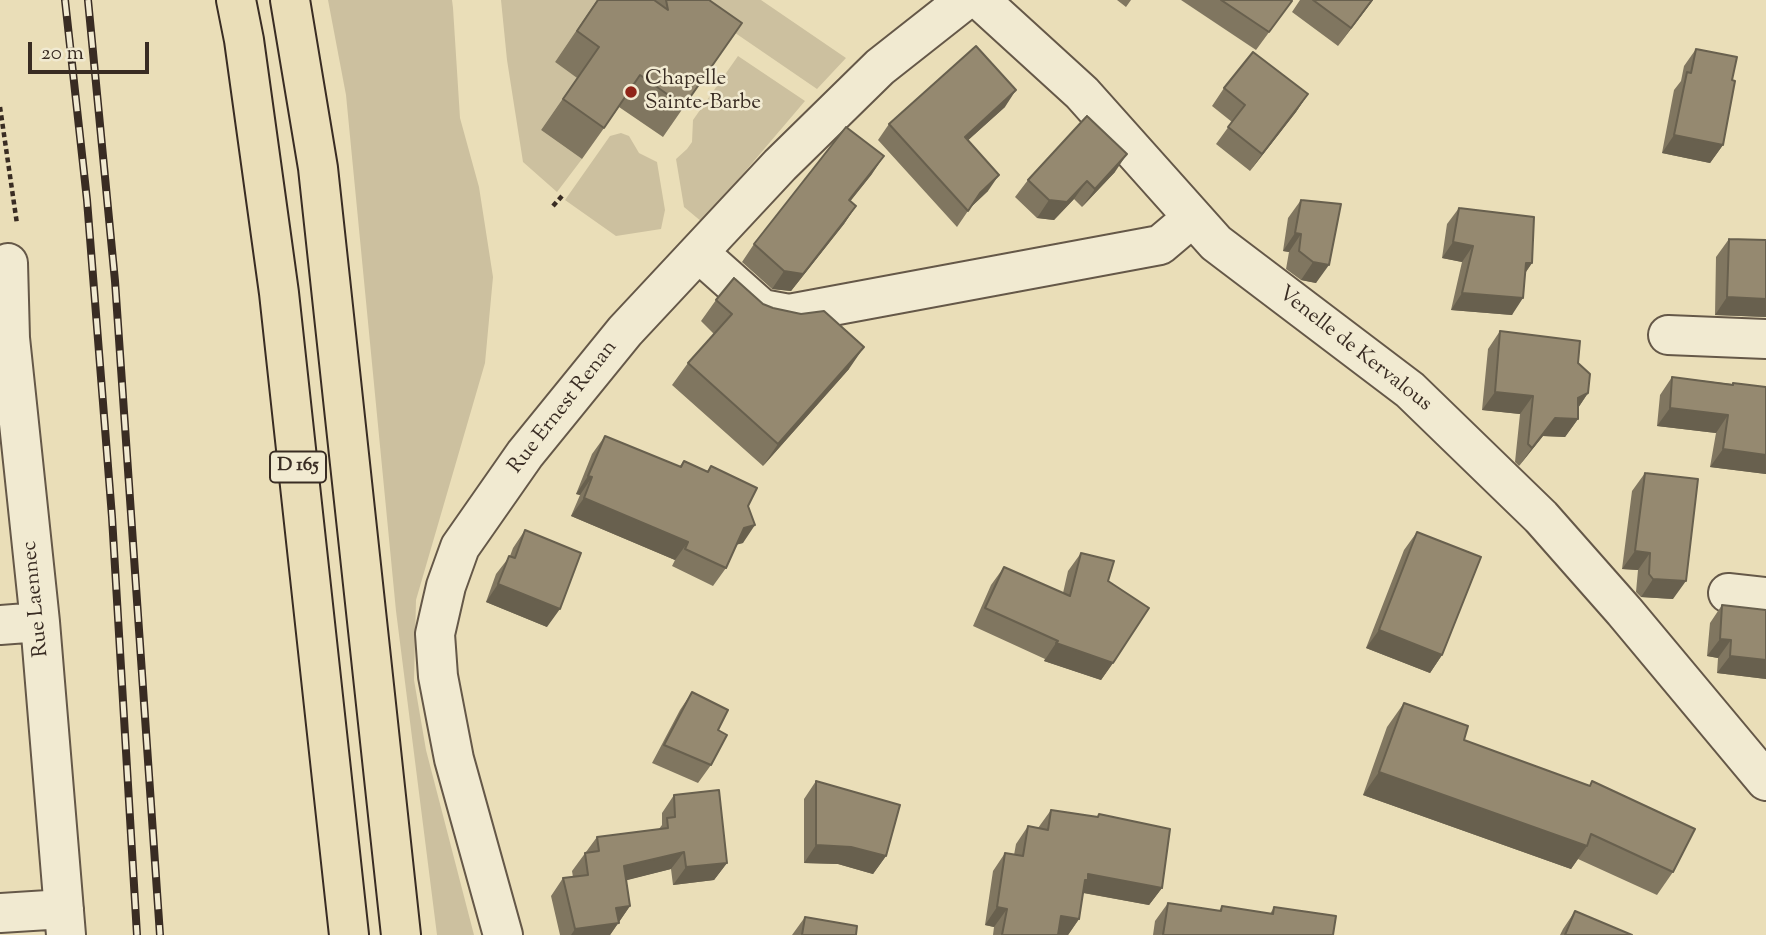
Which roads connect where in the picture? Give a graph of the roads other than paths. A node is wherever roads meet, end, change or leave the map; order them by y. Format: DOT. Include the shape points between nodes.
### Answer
graph roads {
  1 [pos="236,0"];
  2 [pos="290,0"];
  3 [pos="965,0"];
  4 [pos="980,0"];
  5 [pos="1192,218"];
  6 [pos="699,253"];
  7 [pos="8,263"];
  8 [pos="1668,335"];
  9 [pos="5,338"];
  10 [pos="1766,339"];
  11 [pos="1728,593"];
  12 [pos="1766,597"];
  13 [pos="40,622"];
  14 [pos="0,625"];
  15 [pos="1766,781"];
  16 [pos="0,914"];
  17 [pos="65,922"];
  18 [pos="349,935"];
  19 [pos="401,935"];
  20 [pos="503,935"];
  1 -- 18 [label="highway, D 165" via="279,293"];
  2 -- 19 [label="highway, D 165" via="318,168"];
  3 -- 6 [label="street, Rue Ernest Renan" via="880,67"];
  4 -- 5 [label="street, Venelle de Kervalous" via="1082,93"];
  5 -- 6 [label="street" via="1160,245 789,314 762,309"];
  5 -- 15 [label="street, Venelle de Kervalous" via="1216,243 1410,390 1541,517"];
  6 -- 20 [label="street, Rue Ernest Renan" via="625,331 525,454 460,547 446,586 435,634 438,676 454,759"];
  7 -- 9 [label="street, Rue Laennec"];
  8 -- 10 [label="street"];
  9 -- 13 [label="street, Rue Laennec"];
  11 -- 12 [label="street"];
  13 -- 14 [label="street"];
  13 -- 17 [label="street, Rue Laennec"];
  16 -- 17 [label="street"];
}
